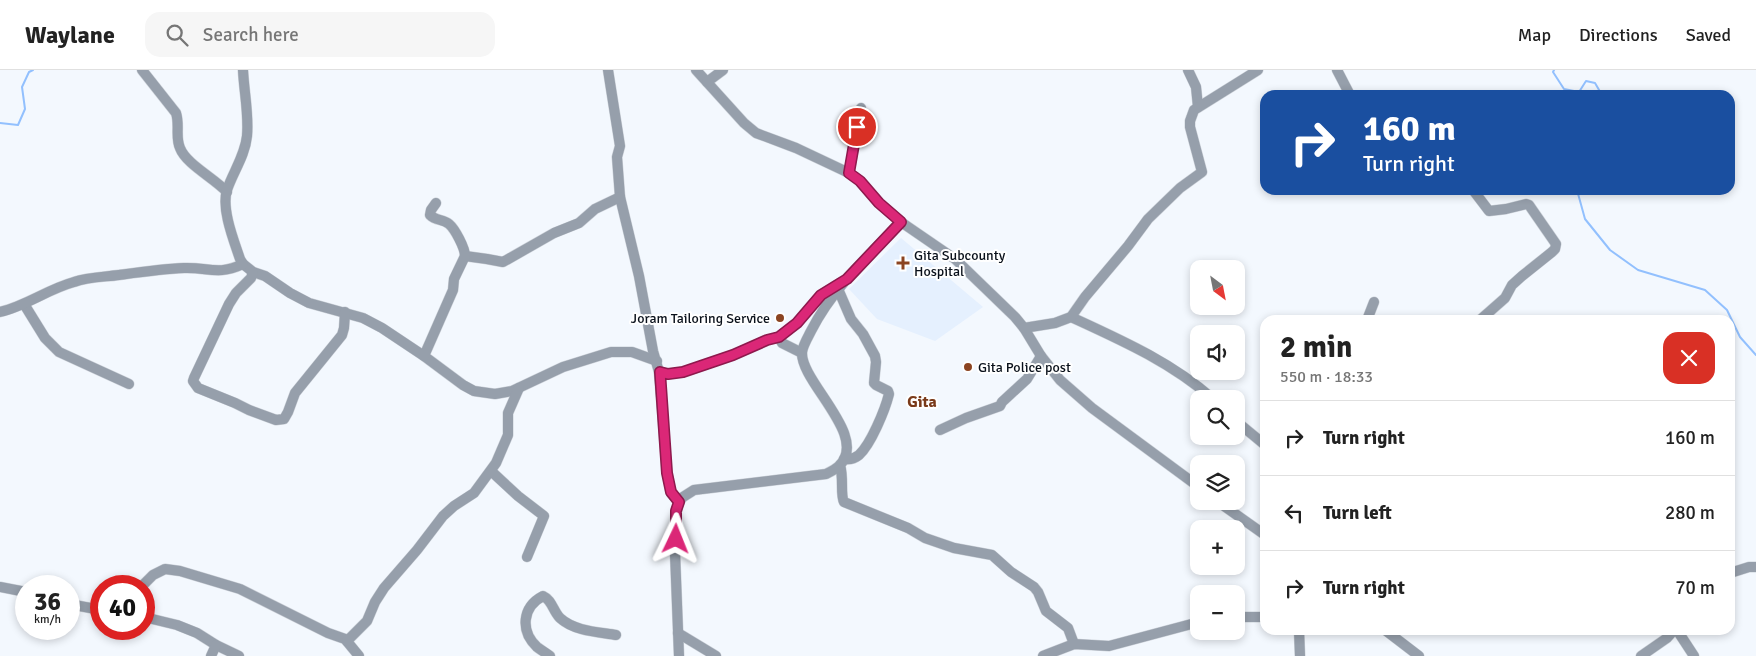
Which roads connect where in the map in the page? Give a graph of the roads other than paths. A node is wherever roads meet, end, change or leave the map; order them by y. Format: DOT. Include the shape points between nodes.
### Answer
graph roads {
  1 [pos="142,70"];
  2 [pos="243,70"];
  3 [pos="608,70"];
  4 [pos="696,70"];
  5 [pos="723,70"];
  6 [pos="1188,70"];
  7 [pos="1258,70"];
  8 [pos="1337,70"];
  9 [pos="707,82"];
  10 [pos="1347,90"];
  11 [pos="1198,106"];
  12 [pos="861,108"];
  13 [pos="849,173"];
  14 [pos="226,192"];
  15 [pos="1477,195"];
  16 [pos="620,197"];
  17 [pos="436,204"];
  18 [pos="901,222"];
  19 [pos="466,256"];
  20 [pos="243,264"];
  21 [pos="253,272"];
  22 [pos="847,279"];
  23 [pos="271,280"];
  24 [pos="247,283"];
  25 [pos="838,289"];
  26 [pos="1374,302"];
  27 [pos="24,304"];
  28 [pos="0,312"];
  29 [pos="345,312"];
  30 [pos="1368,315"];
  31 [pos="1486,315"];
  32 [pos="1071,317"];
  33 [pos="1024,328"];
  34 [pos="779,337"];
  35 [pos="802,353"];
  36 [pos="424,356"];
  37 [pos="1041,356"];
  38 [pos="656,361"];
  39 [pos="660,372"];
  40 [pos="129,384"];
  41 [pos="519,388"];
  42 [pos="1201,390"];
  43 [pos="1245,428"];
  44 [pos="940,430"];
  45 [pos="1260,441"];
  46 [pos="842,462"];
  47 [pos="491,471"];
  48 [pos="1190,480"];
  49 [pos="678,507"];
  50 [pos="1230,510"];
  51 [pos="1260,531"];
  52 [pos="527,557"];
  53 [pos="1756,568"];
  54 [pos="1735,571"];
  55 [pos="153,575"];
  56 [pos="0,587"];
  57 [pos="15,590"];
  58 [pos="1245,617"];
  59 [pos="1260,617"];
  60 [pos="155,620"];
  61 [pos="1190,624"];
  62 [pos="678,633"];
  63 [pos="616,635"];
  64 [pos="1299,635"];
  65 [pos="1392,635"];
  66 [pos="1670,635"];
  67 [pos="1679,635"];
  68 [pos="347,641"];
  69 [pos="1074,644"];
  70 [pos="216,645"];
  71 [pos="211,656"];
  72 [pos="239,656"];
  73 [pos="359,656"];
  74 [pos="550,656"];
  75 [pos="679,656"];
  76 [pos="716,656"];
  77 [pos="1043,656"];
  78 [pos="1300,656"];
  79 [pos="1419,656"];
  80 [pos="1641,656"];
  81 [pos="1694,656"];
  1 -- 14 [label="street" via="176,113 180,149"];
  2 -- 14 [label="street" via="247,136 244,154"];
  3 -- 16 [label="street" via="620,146 617,158"];
  4 -- 9 [label="street"];
  5 -- 9 [label="street"];
  6 -- 11 [label="street" via="1196,87"];
  7 -- 11 [label="street"];
  8 -- 10 [label="street"];
  9 -- 13 [label="street" via="756,133"];
  11 -- 32 [label="street" via="1191,116 1190,127 1202,172 1148,219"];
  12 -- 13 [label="street"];
  13 -- 18 [label="street"];
  14 -- 20 [label="street" via="228,219"];
  15 -- 31 [label="street" via="1489,211 1529,205 1556,244 1552,252 1522,276 1505,298"];
  16 -- 19 [label="street" via="595,209 579,223 554,233 503,262"];
  16 -- 38 [label="street"];
  17 -- 19 [label="street" via="430,215 449,224"];
  18 -- 22 [label="street"];
  18 -- 33 [label="street" via="955,259 1016,316"];
  19 -- 36 [label="street"];
  20 -- 21 [label="street"];
  20 -- 27 [label="street" via="231,270 214,272 199,267 164,269 74,282"];
  21 -- 23 [label="street"];
  21 -- 24 [label="street"];
  22 -- 25 [label="street"];
  22 -- 34 [label="street" via="821,295 797,323"];
  23 -- 24 [label="street"];
  23 -- 29 [label="street" via="309,303"];
  24 -- 29 [label="street" via="229,304 194,381 198,388 276,420 284,419 295,393 342,335"];
  25 -- 35 [label="street" via="820,313"];
  25 -- 46 [label="street" via="851,319 875,356 874,383 889,394 881,419 866,445 859,455"];
  26 -- 30 [label="street"];
  27 -- 28 [label="street"];
  27 -- 40 [label="street" via="45,338 59,352"];
  29 -- 36 [label="street" via="364,318"];
  32 -- 33 [label="street"];
  32 -- 42 [label="street" via="1141,349"];
  33 -- 37 [label="street"];
  34 -- 35 [label="street" via="782,343"];
  34 -- 39 [label="street" via="683,372"];
  35 -- 46 [label="street" via="812,380 842,427 846,445"];
  36 -- 41 [label="street" via="474,392 495,394"];
  37 -- 44 [label="street" via="1027,379 1000,406"];
  37 -- 48 [label="street" via="1060,380 1092,408"];
  38 -- 39 [label="street"];
  38 -- 41 [label="street" via="632,352 611,352 563,367"];
  39 -- 49 [label="street" via="667,473"];
  41 -- 47 [label="street" via="508,413 508,435"];
  43 -- 45 [label="street"];
  46 -- 49 [label="street" via="826,474 694,490"];
  46 -- 69 [label="street" via="844,502 925,538 954,548 992,555 1034,587 1046,610 1068,628"];
  47 -- 52 [label="street" via="544,516"];
  47 -- 68 [label="street" via="474,492 443,516 384,588 367,621"];
  49 -- 62 [label="street" via="675,553"];
  50 -- 51 [label="street"];
  53 -- 54 [label="street"];
  55 -- 68 [label="street" via="165,569 180,570 240,589"];
  56 -- 57 [label="street"];
  58 -- 59 [label="street"];
  60 -- 70 [label="street" via="197,633"];
  61 -- 69 [label="street" via="1109,646"];
  62 -- 75 [label="street"];
  62 -- 76 [label="street"];
  63 -- 74 [label="street" via="571,624 558,616 549,599 543,596 528,609 524,625 537,647"];
  64 -- 78 [label="street"];
  65 -- 79 [label="street"];
  66 -- 80 [label="street"];
  67 -- 81 [label="street"];
  68 -- 73 [label="street"];
  69 -- 77 [label="street"];
  70 -- 71 [label="street"];
  70 -- 72 [label="street"];
}
